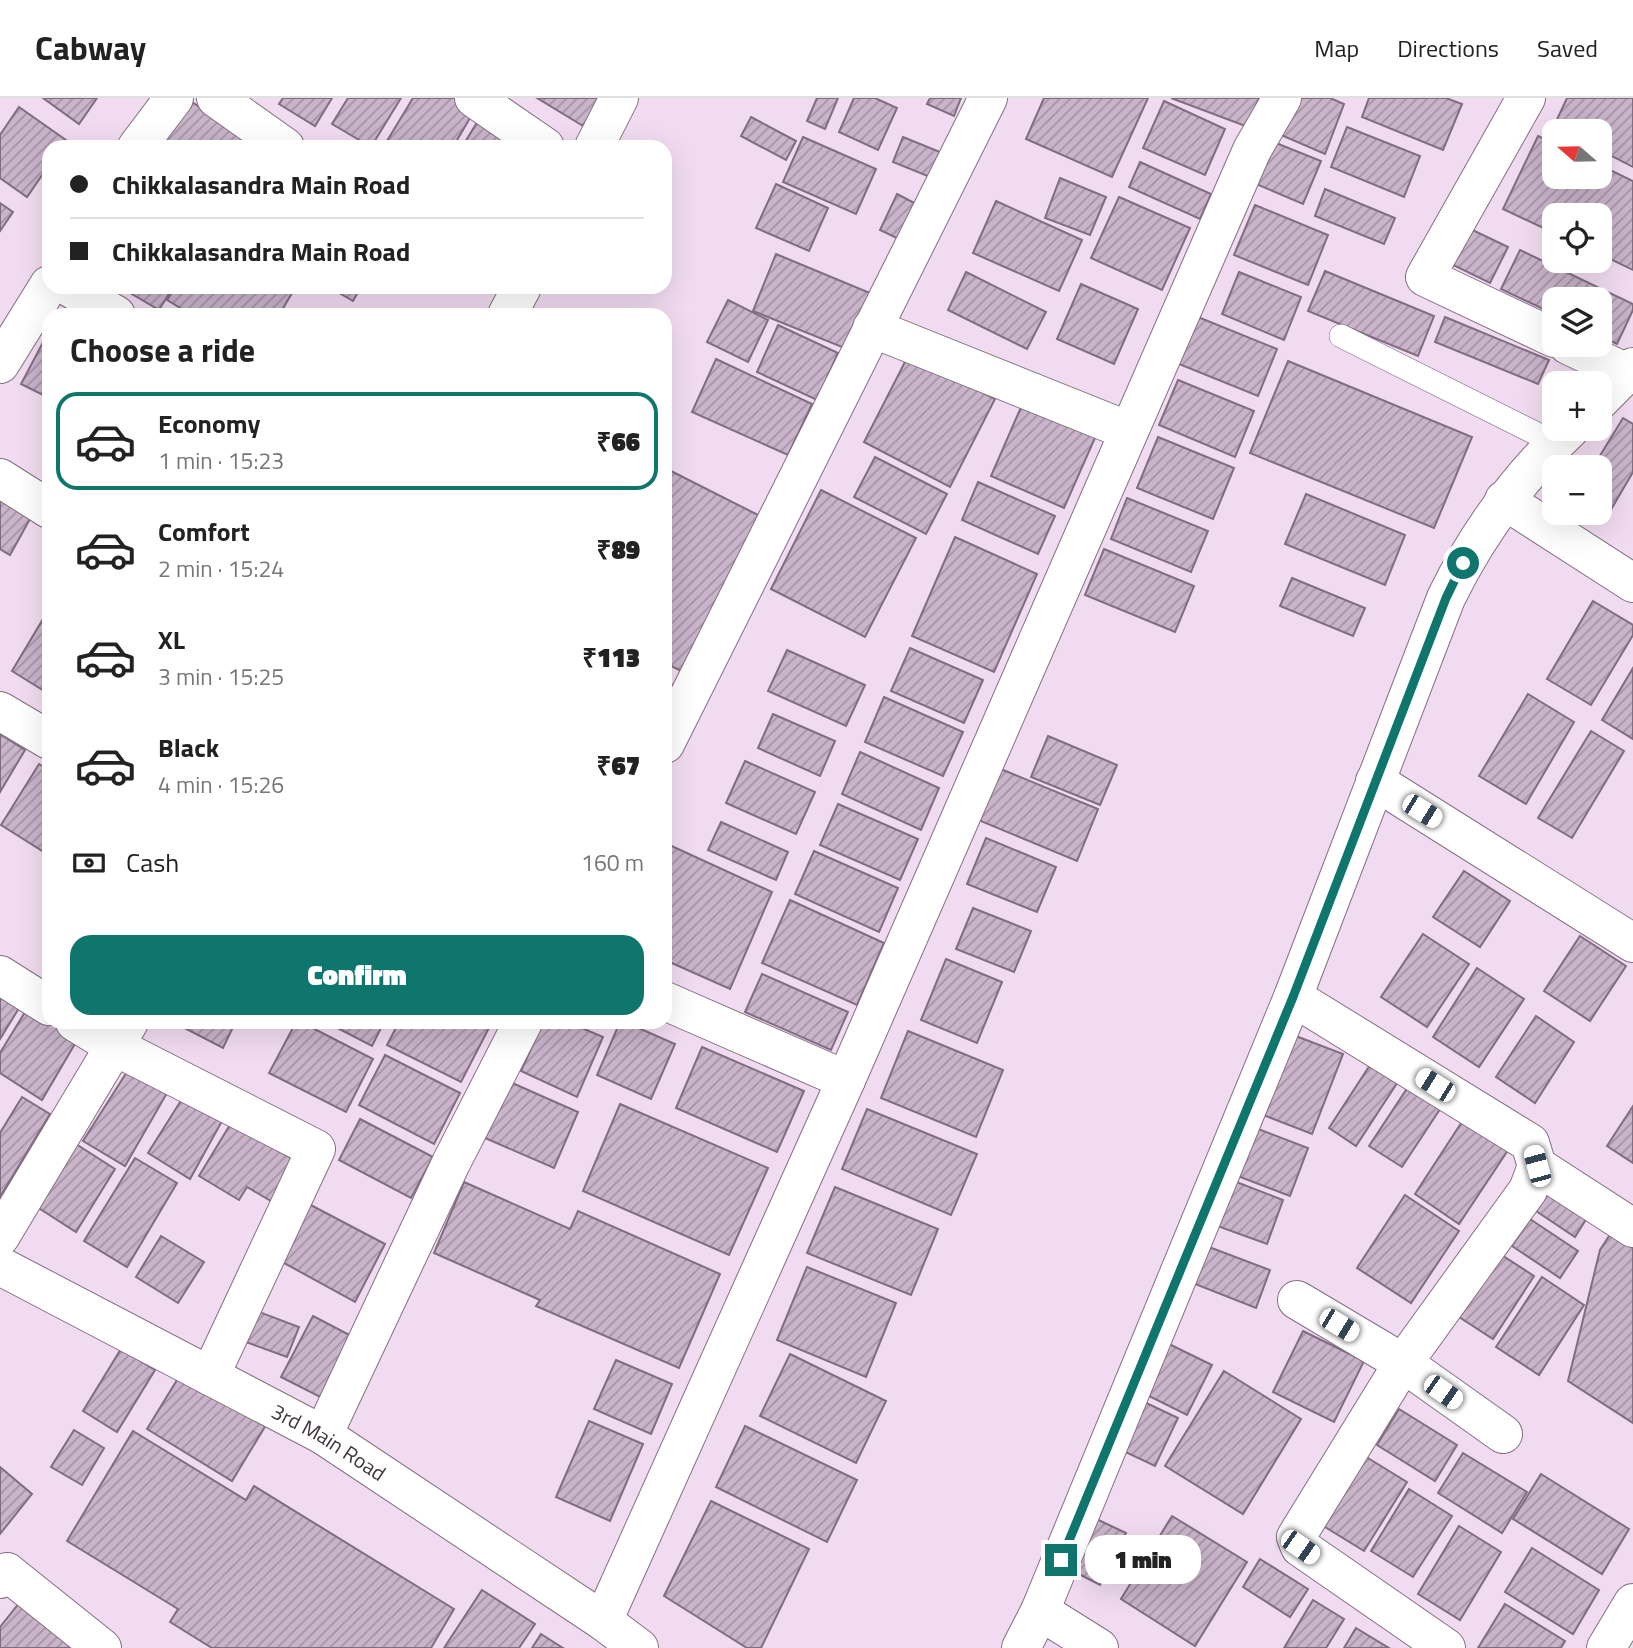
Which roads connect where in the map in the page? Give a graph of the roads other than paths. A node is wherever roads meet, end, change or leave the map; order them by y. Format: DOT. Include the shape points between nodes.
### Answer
graph roads {
  1 [pos="174,98"];
  2 [pos="216,98"];
  3 [pos="474,98"];
  4 [pos="620,98"];
  5 [pos="988,98"];
  6 [pos="1282,98"];
  7 [pos="1526,98"];
  8 [pos="142,140"];
  9 [pos="275,140"];
  10 [pos="535,140"];
  11 [pos="598,140"];
  12 [pos="43,294"];
  13 [pos="81,294"];
  14 [pos="104,308"];
  15 [pos="872,328"];
  16 [pos="1542,332"];
  17 [pos="1341,336"];
  18 [pos="1598,357"];
  19 [pos="0,364"];
  20 [pos="1630,370"];
  21 [pos="1612,388"];
  22 [pos="1542,427"];
  23 [pos="1129,431"];
  24 [pos="1557,441"];
  25 [pos="0,478"];
  26 [pos="1504,500"];
  27 [pos="42,505"];
  28 [pos="1633,583"];
  29 [pos="0,711"];
  30 [pos="672,730"];
  31 [pos="42,736"];
  32 [pos="1375,782"];
  33 [pos="1633,943"];
  34 [pos="0,975"];
  35 [pos="1293,997"];
  36 [pos="42,1002"];
  37 [pos="672,1004"];
  38 [pos="102,1029"];
  39 [pos="519,1029"];
  40 [pos="122,1034"];
  41 [pos="846,1080"];
  42 [pos="1537,1166"];
  43 [pos="1633,1228"];
  44 [pos="0,1237"];
  45 [pos="0,1266"];
  46 [pos="1297,1300"];
  47 [pos="1403,1363"];
  48 [pos="211,1376"];
  49 [pos="323,1434"];
  50 [pos="1503,1434"];
  51 [pos="0,1579"];
  52 [pos="1633,1604"];
  53 [pos="1040,1611"];
  54 [pos="603,1621"];
  55 [pos="102,1648"];
  56 [pos="639,1648"];
  57 [pos="1021,1648"];
  58 [pos="1099,1648"];
  59 [pos="1446,1648"];
  60 [pos="1606,1648"];
  1 -- 8 [label="street"];
  2 -- 9 [label="street"];
  3 -- 10 [label="street"];
  4 -- 11 [label="street"];
  5 -- 15 [label="street"];
  6 -- 23 [label="street" via="1252,150"];
  7 -- 16 [label="street" via="1425,277"];
  12 -- 19 [label="street"];
  13 -- 14 [label="street"];
  15 -- 23 [label="street"];
  15 -- 30 [label="street"];
  17 -- 22 [label="lane"];
  18 -- 20 [label="street"];
  20 -- 21 [label="street"];
  23 -- 41 [label="street"];
  24 -- 26 [label="street"];
  25 -- 27 [label="street"];
  26 -- 28 [label="street"];
  26 -- 32 [label="street" via="1446,598"];
  29 -- 31 [label="street"];
  32 -- 33 [label="street"];
  32 -- 35 [label="street"];
  34 -- 36 [label="street"];
  35 -- 42 [label="street" via="1530,1143"];
  35 -- 53 [label="street"];
  37 -- 41 [label="street"];
  38 -- 40 [label="street"];
  39 -- 49 [label="street"];
  40 -- 44 [label="street"];
  40 -- 48 [label="street" via="316,1149"];
  41 -- 54 [label="street"];
  42 -- 43 [label="street"];
  42 -- 47 [label="street" via="1528,1190"];
  45 -- 48 [label="street, 3rd Main Road"];
  46 -- 47 [label="street"];
  47 -- 50 [label="street"];
  47 -- 59 [label="street" via="1299,1530 1297,1542"];
  48 -- 49 [label="street, 3rd Main Road"];
  49 -- 54 [label="street, 3rd Main Road"];
  51 -- 55 [label="street" via="7,1572"];
  52 -- 60 [label="street"];
  53 -- 57 [label="street"];
  53 -- 58 [label="street"];
  54 -- 56 [label="street, 3rd Main Road"];
}
